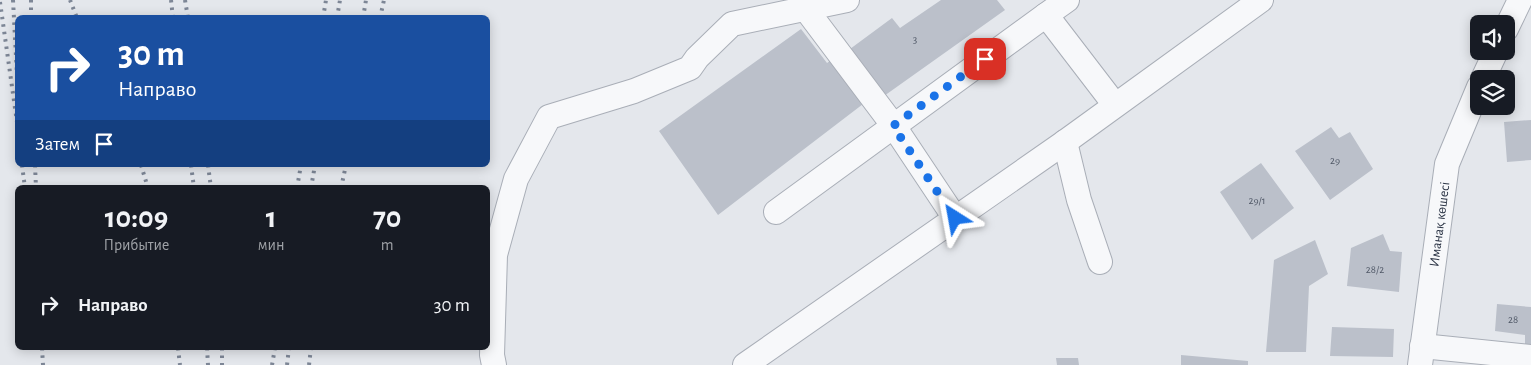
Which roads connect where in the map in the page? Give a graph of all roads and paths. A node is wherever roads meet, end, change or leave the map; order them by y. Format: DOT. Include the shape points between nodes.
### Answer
graph roads {
  1 [pos="847,0"];
  2 [pos="1067,0"];
  3 [pos="1262,0"];
  4 [pos="1520,0"];
  5 [pos="805,8"];
  6 [pos="1046,15"];
  7 [pos="1513,15"];
  8 [pos="1115,105"];
  9 [pos="1470,109"];
  10 [pos="893,126"];
  11 [pos="1065,142"];
  12 [pos="776,212"];
  13 [pos="955,218"];
  14 [pos="1100,262"];
  15 [pos="1421,356"];
  16 [pos="1531,357"];
  17 [pos="494,365"];
  18 [pos="745,365"];
  1 -- 5 [label="street"];
  2 -- 6 [label="street"];
  3 -- 8 [label="street"];
  4 -- 7 [label="street"];
  5 -- 10 [label="street"];
  5 -- 17 [label="street" via="732,24 690,68 549,118 516,178 496,255"];
  6 -- 8 [label="street"];
  6 -- 10 [label="street"];
  8 -- 11 [label="street"];
  9 -- 15 [label="street, Иманақ көшесі" via="1447,164"];
  10 -- 12 [label="street"];
  10 -- 13 [label="street"];
  11 -- 13 [label="street"];
  11 -- 14 [label="street" via="1079,200"];
  13 -- 18 [label="street"];
  15 -- 16 [label="street"];
}
